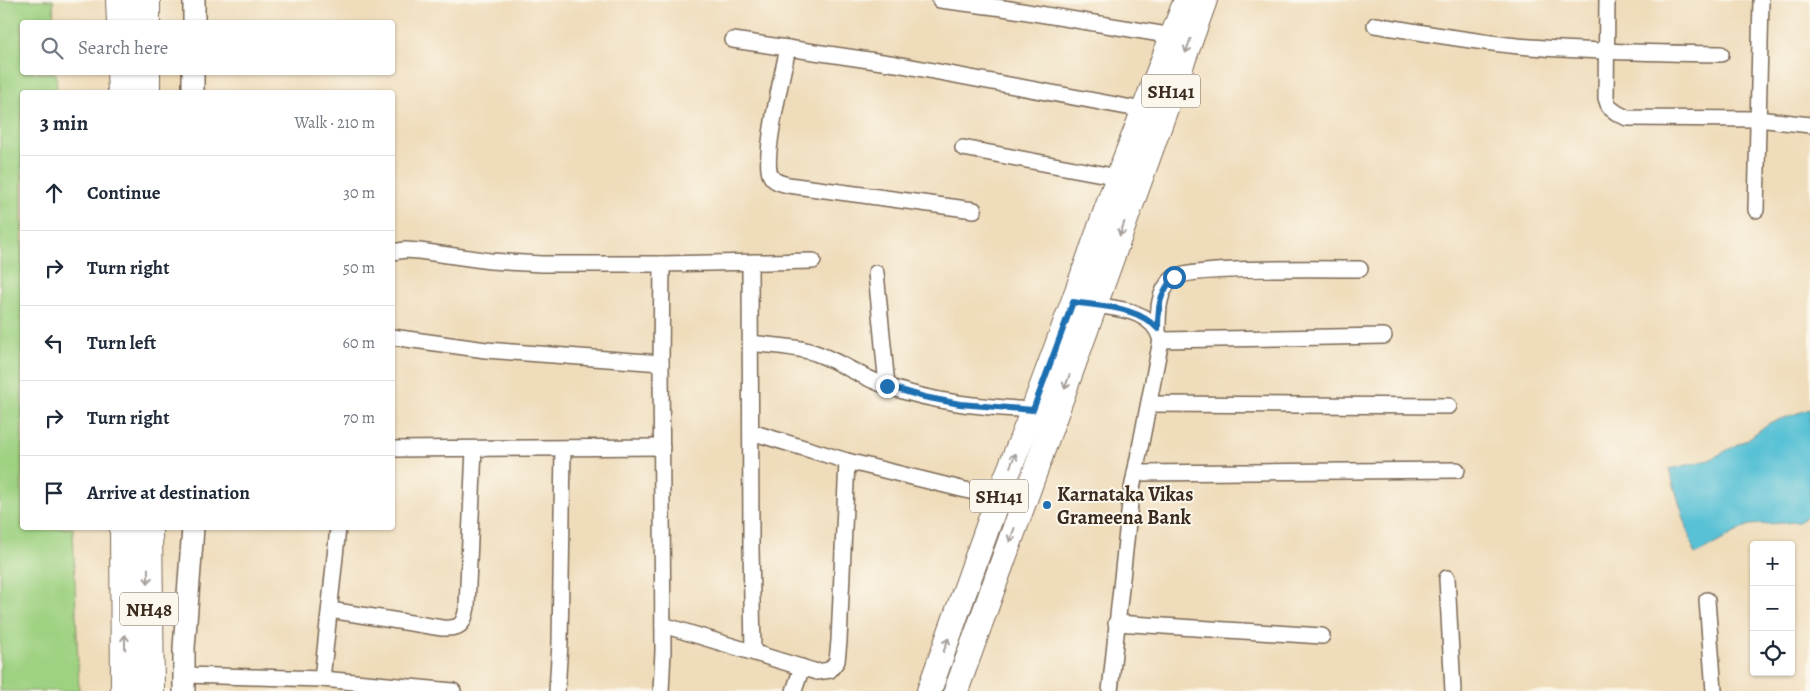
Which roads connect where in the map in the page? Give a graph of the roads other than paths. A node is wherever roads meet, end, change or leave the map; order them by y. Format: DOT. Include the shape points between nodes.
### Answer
graph roads {
  1 [pos="120,0"];
  2 [pos="146,0"];
  3 [pos="194,0"];
  4 [pos="940,0"];
  5 [pos="1186,0"];
  6 [pos="1205,0"];
  7 [pos="1606,0"];
  8 [pos="1761,0"];
  9 [pos="121,20"];
  10 [pos="146,20"];
  11 [pos="194,20"];
  12 [pos="1375,25"];
  13 [pos="1172,36"];
  14 [pos="733,40"];
  15 [pos="788,48"];
  16 [pos="1606,52"];
  17 [pos="1720,54"];
  18 [pos="121,75"];
  19 [pos="146,75"];
  20 [pos="193,75"];
  21 [pos="122,90"];
  22 [pos="146,90"];
  23 [pos="193,90"];
  24 [pos="1143,110"];
  25 [pos="1758,119"];
  26 [pos="1810,125"];
  27 [pos="963,148"];
  28 [pos="1128,180"];
  29 [pos="974,210"];
  30 [pos="1756,210"];
  31 [pos="395,252"];
  32 [pos="813,261"];
  33 [pos="750,263"];
  34 [pos="662,264"];
  35 [pos="1360,269"];
  36 [pos="876,273"];
  37 [pos="1084,304"];
  38 [pos="1160,334"];
  39 [pos="1384,336"];
  40 [pos="395,337"];
  41 [pos="751,343"];
  42 [pos="661,363"];
  43 [pos="887,386"];
  44 [pos="1148,404"];
  45 [pos="1449,406"];
  46 [pos="1033,410"];
  47 [pos="751,432"];
  48 [pos="662,448"];
  49 [pos="395,449"];
  50 [pos="474,449"];
  51 [pos="563,449"];
  52 [pos="847,461"];
  53 [pos="1457,470"];
  54 [pos="1135,473"];
  55 [pos="998,498"];
  56 [pos="124,530"];
  57 [pos="148,530"];
  58 [pos="193,530"];
  59 [pos="338,530"];
  60 [pos="1447,578"];
  61 [pos="1707,600"];
  62 [pos="330,610"];
  63 [pos="1116,623"];
  64 [pos="663,625"];
  65 [pos="1322,636"];
  66 [pos="753,652"];
  67 [pos="802,667"];
  68 [pos="322,679"];
  69 [pos="185,683"];
  70 [pos="126,691"];
  71 [pos="150,691"];
  72 [pos="454,691"];
  73 [pos="557,691"];
  74 [pos="661,691"];
  75 [pos="794,691"];
  76 [pos="928,691"];
  77 [pos="956,691"];
  78 [pos="1110,691"];
  79 [pos="1453,691"];
  80 [pos="1714,691"];
  1 -- 9 [label="highway"];
  2 -- 10 [label="highway"];
  3 -- 11 [label="street"];
  4 -- 13 [label="street"];
  5 -- 13 [label="main road, SH141"];
  6 -- 28 [label="main road, SH141, one-way"];
  7 -- 16 [label="street"];
  8 -- 25 [label="street"];
  12 -- 16 [label="street" via="1520,46"];
  13 -- 24 [label="main road, SH141"];
  14 -- 15 [label="street"];
  15 -- 24 [label="street" via="896,64"];
  15 -- 29 [label="street" via="768,155 770,175 776,182"];
  16 -- 17 [label="street"];
  16 -- 25 [label="street" via="1606,98 1609,107 1617,114 1627,118"];
  18 -- 21 [label="highway"];
  19 -- 22 [label="highway"];
  20 -- 23 [label="street"];
  24 -- 28 [label="main road, SH141"];
  25 -- 26 [label="street"];
  25 -- 30 [label="street"];
  27 -- 28 [label="street"];
  28 -- 37 [label="main road"];
  31 -- 34 [label="street" via="419,251 533,264"];
  32 -- 33 [label="street"];
  33 -- 34 [label="street"];
  33 -- 41 [label="street"];
  34 -- 42 [label="street"];
  35 -- 38 [label="street" via="1183,274 1174,277 1159,301"];
  36 -- 43 [label="street"];
  37 -- 38 [label="street" via="1134,312 1149,320"];
  37 -- 46 [label="main road, SH141"];
  37 -- 77 [label="main road, one-way"];
  38 -- 39 [label="street"];
  38 -- 44 [label="street"];
  40 -- 42 [label="street" via="486,350"];
  41 -- 43 [label="street" via="818,354"];
  41 -- 47 [label="street"];
  42 -- 48 [label="street"];
  43 -- 46 [label="street" via="960,404"];
  44 -- 45 [label="street"];
  44 -- 54 [label="street"];
  55 -- 46 [label="main road, SH141, one-way"];
  47 -- 52 [label="street"];
  47 -- 66 [label="street"];
  48 -- 51 [label="street"];
  48 -- 64 [label="street"];
  49 -- 50 [label="street"];
  50 -- 51 [label="street"];
  50 -- 62 [label="street" via="467,607 461,624 453,629 442,628"];
  51 -- 73 [label="street"];
  52 -- 55 [label="street"];
  52 -- 67 [label="street" via="837,661 830,670 817,672"];
  53 -- 54 [label="street"];
  54 -- 63 [label="street"];
  76 -- 55 [label="main road, SH141, one-way"];
  70 -- 56 [label="highway, NH48, one-way"];
  57 -- 71 [label="highway, NH48, one-way"];
  58 -- 69 [label="street" via="184,648"];
  59 -- 62 [label="street"];
  60 -- 79 [label="street"];
  61 -- 80 [label="street"];
  62 -- 68 [label="street"];
  63 -- 65 [label="street"];
  63 -- 78 [label="street"];
  64 -- 66 [label="street"];
  64 -- 74 [label="street"];
  66 -- 67 [label="street"];
  67 -- 75 [label="street"];
  68 -- 69 [label="street"];
  68 -- 72 [label="street"];
}
